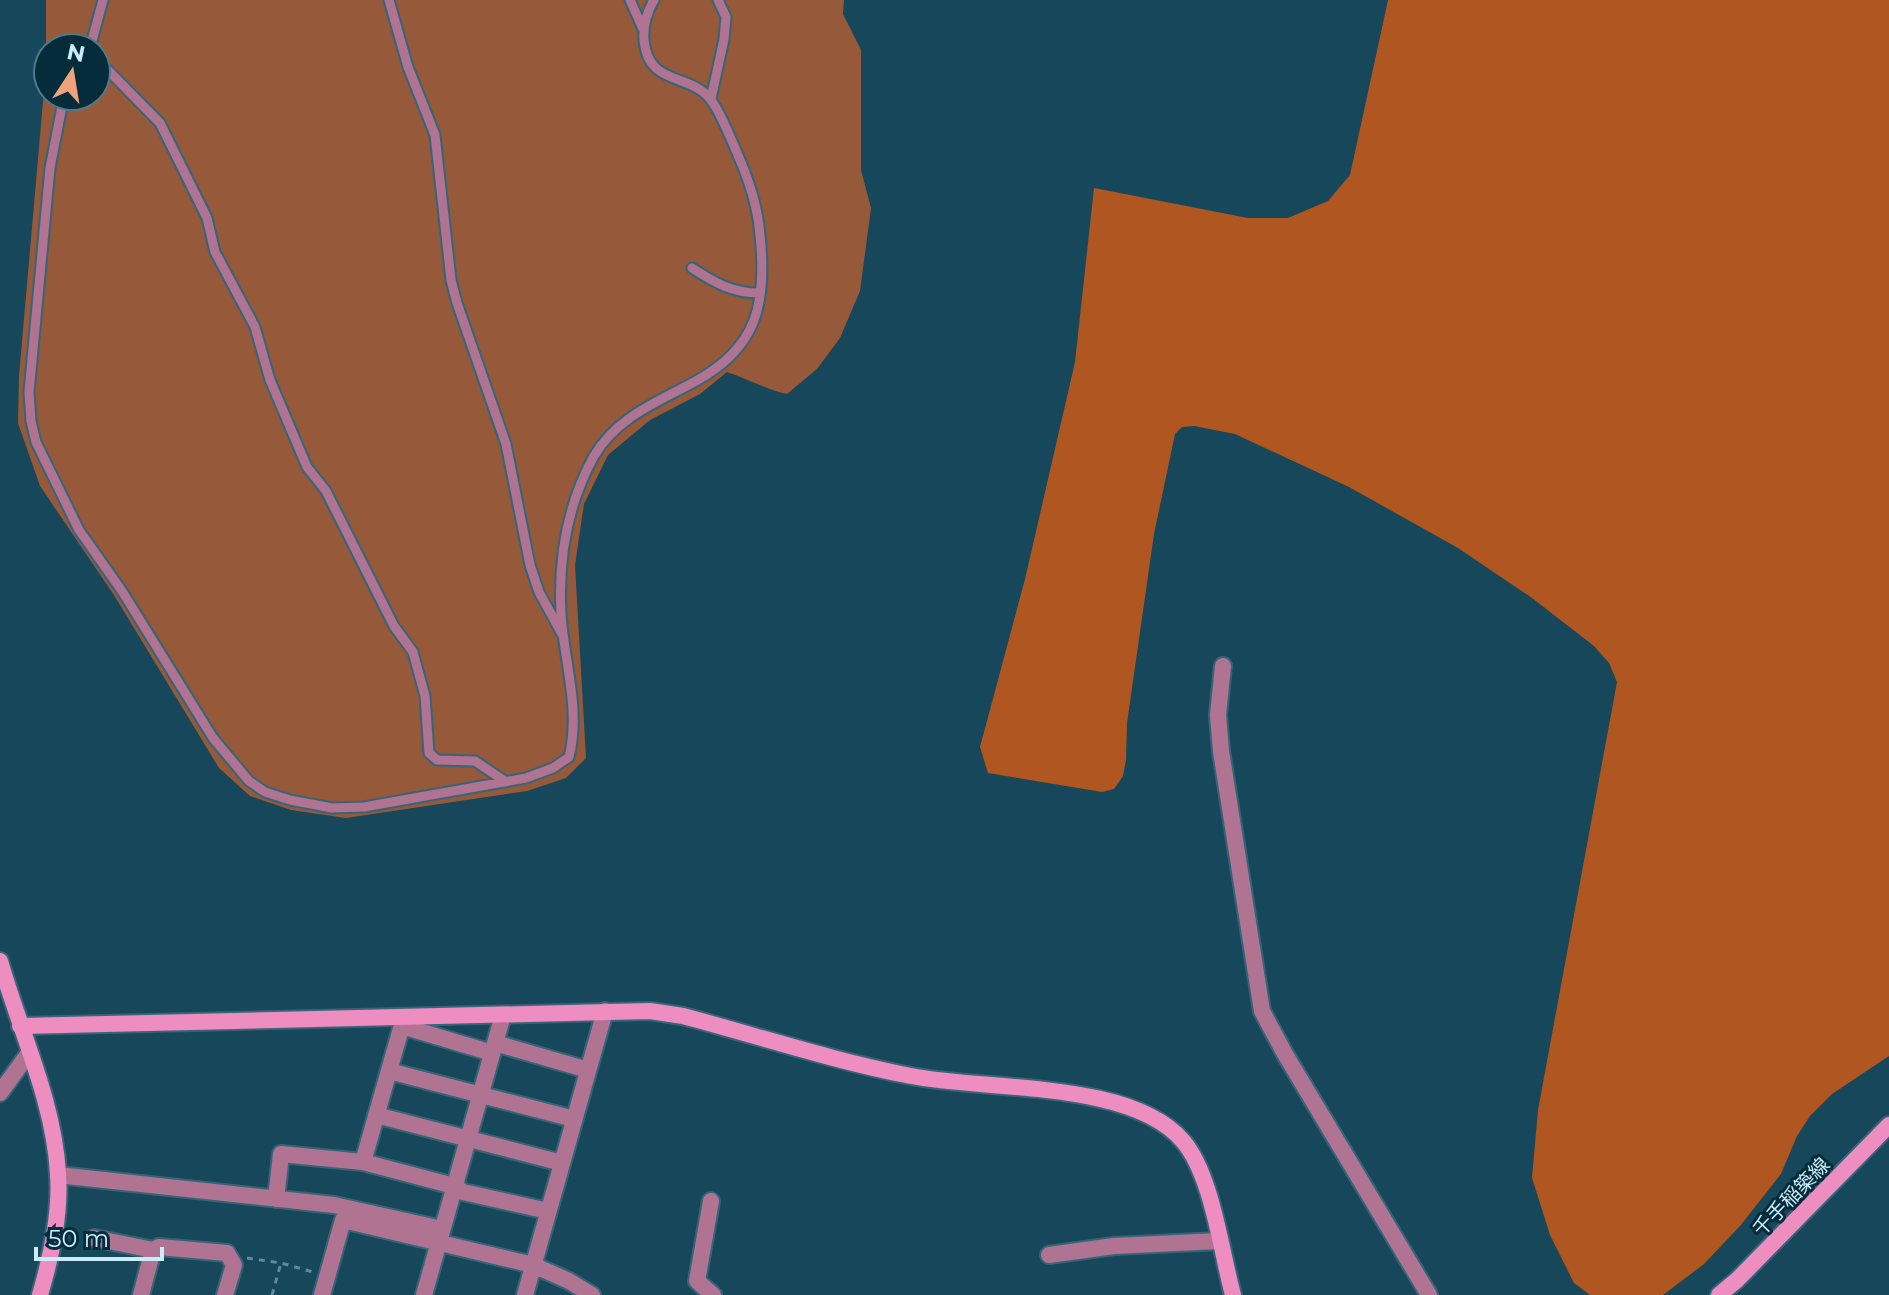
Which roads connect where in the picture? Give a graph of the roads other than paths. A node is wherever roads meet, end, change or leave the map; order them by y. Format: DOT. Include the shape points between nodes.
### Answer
graph roads {
  1 [pos="103,0"];
  2 [pos="389,0"];
  3 [pos="630,0"];
  4 [pos="654,0"];
  5 [pos="718,0"];
  6 [pos="643,29"];
  7 [pos="94,32"];
  8 [pos="112,74"];
  9 [pos="711,99"];
  10 [pos="61,112"];
  11 [pos="692,268"];
  12 [pos="760,293"];
  13 [pos="566,641"];
  14 [pos="1223,666"];
  15 [pos="506,782"];
  16 [pos="0,961"];
  17 [pos="605,1011"];
  18 [pos="503,1015"];
  19 [pos="403,1022"];
  20 [pos="20,1026"];
  21 [pos="494,1048"];
  22 [pos="29,1053"];
  23 [pos="588,1070"];
  24 [pos="389,1071"];
  25 [pos="0,1093"];
  26 [pos="480,1096"];
  27 [pos="376,1115"];
  28 [pos="574,1119"];
  29 [pos="1889,1125"];
  30 [pos="467,1141"];
  31 [pos="363,1162"];
  32 [pos="562,1163"];
  33 [pos="58,1175"];
  34 [pos="454,1186"];
  35 [pos="276,1199"];
  36 [pos="711,1201"];
  37 [pos="548,1211"];
  38 [pos="440,1236"];
  39 [pos="94,1238"];
  40 [pos="1219,1241"];
  41 [pos="153,1250"];
  42 [pos="1049,1255"];
  43 [pos="533,1265"];
  44 [pos="40,1295"];
  45 [pos="141,1295"];
  46 [pos="225,1295"];
  47 [pos="322,1295"];
  48 [pos="424,1295"];
  49 [pos="525,1295"];
  50 [pos="592,1295"];
  51 [pos="713,1295"];
  52 [pos="1233,1295"];
  53 [pos="1429,1295"];
  54 [pos="1719,1295"];
  1 -- 7 [label="lane"];
  2 -- 13 [label="lane" via="435,135 457,303 506,444 530,565"];
  3 -- 6 [label="lane"];
  4 -- 6 [label="lane"];
  5 -- 9 [label="lane" via="726,17"];
  6 -- 9 [label="lane" via="654,68 705,91"];
  8 -- 15 [label="lane" via="160,123 207,218 215,252 255,327 270,380 307,467 326,491 394,626 413,652 425,696 429,753 437,760 475,761"];
  9 -- 12 [label="lane" via="751,183 761,239"];
  10 -- 15 [label="lane" via="50,168 29,392 36,442 79,530 213,738 265,792 332,808"];
  11 -- 12 [label="lane" via="737,292"];
  12 -- 13 [label="lane" via="750,334 730,358 651,402 619,425 596,453 566,525 561,615"];
  13 -- 15 [label="lane" via="573,729 569,757 553,768"];
  14 -- 53 [label="street" via="1221,751 1262,1011"];
  16 -- 20 [label="street"];
  17 -- 18 [label="street"];
  17 -- 23 [label="street"];
  17 -- 40 [label="street" via="683,1016 912,1076 1125,1103 1182,1140 1201,1169"];
  18 -- 19 [label="street"];
  18 -- 21 [label="street"];
  19 -- 20 [label="street"];
  19 -- 21 [label="street"];
  19 -- 24 [label="street"];
  20 -- 22 [label="street"];
  21 -- 23 [label="street"];
  21 -- 26 [label="street"];
  22 -- 25 [label="street"];
  22 -- 33 [label="street" via="53,1129"];
  23 -- 28 [label="street"];
  24 -- 26 [label="street"];
  24 -- 27 [label="street"];
  26 -- 28 [label="street"];
  26 -- 30 [label="street"];
  27 -- 30 [label="street"];
  27 -- 31 [label="street"];
  28 -- 32 [label="street"];
  29 -- 54 [label="street, 千手稲築線"];
  30 -- 32 [label="street"];
  30 -- 34 [label="street"];
  31 -- 34 [label="street"];
  31 -- 35 [label="street" via="281,1154"];
  32 -- 37 [label="street"];
  33 -- 35 [label="street"];
  33 -- 44 [label="street" via="58,1207"];
  34 -- 37 [label="street"];
  34 -- 38 [label="street"];
  35 -- 38 [label="street" via="334,1205"];
  36 -- 51 [label="street" via="697,1281"];
  37 -- 43 [label="street"];
  38 -- 43 [label="street"];
  38 -- 47 [label="street" via="343,1220"];
  38 -- 48 [label="street"];
  39 -- 41 [label="street"];
  40 -- 42 [label="street"];
  40 -- 52 [label="street"];
  41 -- 45 [label="street"];
  41 -- 46 [label="street" via="227,1253 234,1265"];
  43 -- 49 [label="street"];
  43 -- 50 [label="street"];
}
